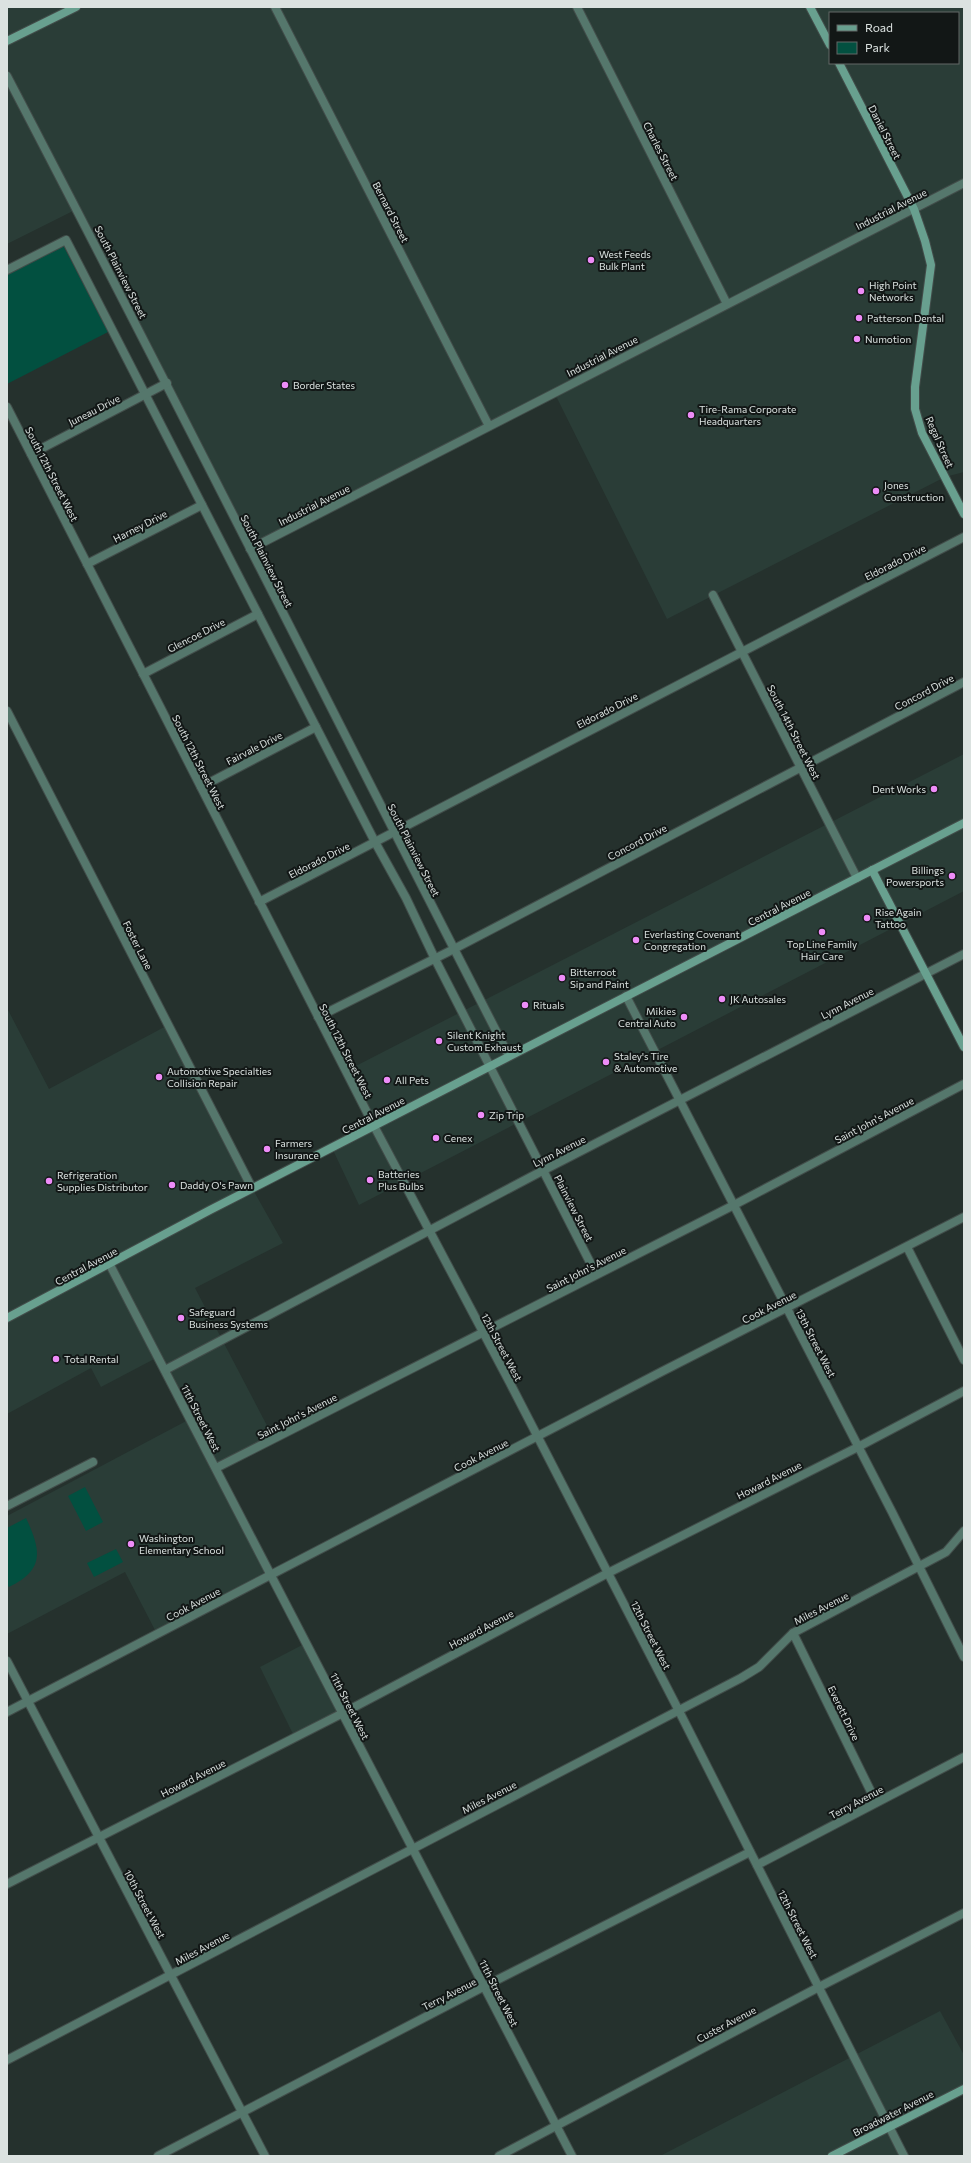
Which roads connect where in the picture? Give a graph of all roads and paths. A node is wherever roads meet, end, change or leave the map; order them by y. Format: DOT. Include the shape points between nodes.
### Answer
graph roads {
  1 [pos="76,7"];
  2 [pos="275,7"];
  3 [pos="577,7"];
  4 [pos="810,7"];
  5 [pos="65,10"];
  6 [pos="7,41"];
  7 [pos="829,43"];
  8 [pos="840,64"];
  9 [pos="7,76"];
  10 [pos="964,183"];
  11 [pos="914,209"];
  12 [pos="7,270"];
  13 [pos="727,304"];
  14 [pos="166,383"];
  15 [pos="145,394"];
  16 [pos="7,407"];
  17 [pos="489,426"];
  18 [pos="31,454"];
  19 [pos="202,505"];
  20 [pos="964,514"];
  21 [pos="964,537"];
  22 [pos="250,549"];
  23 [pos="87,564"];
  24 [pos="713,596"];
  25 [pos="258,614"];
  26 [pos="743,651"];
  27 [pos="143,674"];
  28 [pos="964,682"];
  29 [pos="7,711"];
  30 [pos="316,727"];
  31 [pos="801,767"];
  32 [pos="200,787"];
  33 [pos="964,823"];
  34 [pos="393,832"];
  35 [pos="375,842"];
  36 [pos="872,870"];
  37 [pos="857,878"];
  38 [pos="259,902"];
  39 [pos="454,949"];
  40 [pos="964,954"];
  41 [pos="434,959"];
  42 [pos="926,973"];
  43 [pos="626,996"];
  44 [pos="318,1017"];
  45 [pos="964,1047"];
  46 [pos="509,1056"];
  47 [pos="489,1066"];
  48 [pos="964,1084"];
  49 [pos="679,1100"];
  50 [pos="374,1126"];
  51 [pos="544,1170"];
  52 [pos="252,1188"];
  53 [pos="734,1205"];
  54 [pos="964,1217"];
  55 [pos="429,1230"];
  56 [pos="907,1247"];
  57 [pos="110,1265"];
  58 [pos="596,1274"];
  59 [pos="788,1308"];
  60 [pos="7,1318"];
  61 [pos="483,1333"];
  62 [pos="964,1360"];
  63 [pos="165,1370"];
  64 [pos="964,1391"];
  65 [pos="538,1437"];
  66 [pos="858,1447"];
  67 [pos="92,1462"];
  68 [pos="216,1468"];
  69 [pos="7,1506"];
  70 [pos="964,1531"];
  71 [pos="919,1567"];
  72 [pos="608,1572"];
  73 [pos="271,1575"];
  74 [pos="793,1633"];
  75 [pos="964,1657"];
  76 [pos="7,1661"];
  77 [pos="28,1702"];
  78 [pos="679,1711"];
  79 [pos="7,1712"];
  80 [pos="343,1713"];
  81 [pos="964,1757"];
  82 [pos="876,1802"];
  83 [pos="99,1837"];
  84 [pos="413,1848"];
  85 [pos="750,1852"];
  86 [pos="757,1865"];
  87 [pos="7,1884"];
  88 [pos="964,1913"];
  89 [pos="171,1975"];
  90 [pos="485,1986"];
  91 [pos="819,1986"];
  92 [pos="7,2060"];
  93 [pos="964,2089"];
  94 [pos="242,2112"];
  95 [pos="557,2126"];
  96 [pos="890,2126"];
  97 [pos="158,2156"];
  98 [pos="265,2156"];
  99 [pos="499,2156"];
  100 [pos="572,2156"];
  101 [pos="832,2156"];
  102 [pos="904,2156"];
  1 -- 5 [label="main road"];
  2 -- 17 [label="street, Bernard Street"];
  3 -- 13 [label="street, Charles Street"];
  4 -- 7 [label="main road"];
  5 -- 6 [label="main road"];
  8 -- 11 [label="main road, Daniel Street"];
  9 -- 14 [label="street, South Plainview Street"];
  10 -- 11 [label="street, Industrial Avenue"];
  11 -- 13 [label="street, Industrial Avenue"];
  11 -- 20 [label="main road, Regal Street" via="931,265 915,387 915,409 922,433"];
  12 -- 15 [label="street" via="66,240"];
  13 -- 17 [label="street, Industrial Avenue"];
  14 -- 15 [label="street, Juneau Drive"];
  14 -- 22 [label="street, South Plainview Street"];
  15 -- 18 [label="street, Juneau Drive"];
  15 -- 19 [label="street"];
  16 -- 18 [label="street, South 12th Street West"];
  17 -- 22 [label="street, Industrial Avenue"];
  18 -- 23 [label="street, South 12th Street West"];
  19 -- 23 [label="street, Harney Drive"];
  19 -- 25 [label="street"];
  21 -- 26 [label="street, Eldorado Drive"];
  22 -- 34 [label="street, South Plainview Street"];
  23 -- 27 [label="street, South 12th Street West"];
  24 -- 26 [label="street, South 14th Street West"];
  25 -- 27 [label="street, Glencoe Drive"];
  25 -- 30 [label="street"];
  26 -- 31 [label="street, South 14th Street West"];
  26 -- 34 [label="street, Eldorado Drive"];
  27 -- 32 [label="street, South 12th Street West"];
  28 -- 31 [label="street, Concord Drive"];
  29 -- 52 [label="street, Foster Lane"];
  30 -- 32 [label="street, Fairvale Drive"];
  30 -- 35 [label="street"];
  31 -- 37 [label="street, South 14th Street West"];
  31 -- 39 [label="street, Concord Drive"];
  32 -- 38 [label="street, South 12th Street West"];
  33 -- 36 [label="main road, Central Avenue"];
  34 -- 35 [label="street, Eldorado Drive"];
  34 -- 39 [label="street, South Plainview Street"];
  35 -- 38 [label="street, Eldorado Drive"];
  35 -- 41 [label="street" via="406,898"];
  36 -- 37 [label="main road, Central Avenue"];
  36 -- 42 [label="main road"];
  37 -- 43 [label="main road, Central Avenue"];
  38 -- 44 [label="street, South 12th Street West"];
  39 -- 41 [label="street, Concord Drive"];
  39 -- 46 [label="street, South Plainview Street"];
  40 -- 42 [label="street, Lynn Avenue"];
  41 -- 44 [label="street, Concord Drive"];
  41 -- 47 [label="street"];
  42 -- 45 [label="main road"];
  42 -- 49 [label="street, Lynn Avenue"];
  43 -- 46 [label="main road, Central Avenue"];
  43 -- 49 [label="street, 13th Street West"];
  44 -- 50 [label="street, South 12th Street West"];
  46 -- 47 [label="main road, Central Avenue"];
  47 -- 50 [label="main road, Central Avenue"];
  47 -- 51 [label="street, Plainview Street"];
  48 -- 53 [label="street, Saint John's Avenue"];
  49 -- 51 [label="street, Lynn Avenue"];
  49 -- 53 [label="street, 13th Street West"];
  50 -- 52 [label="main road, Central Avenue"];
  50 -- 55 [label="street, 12th Street West"];
  51 -- 55 [label="street, Lynn Avenue"];
  51 -- 58 [label="street, Plainview Street"];
  52 -- 57 [label="main road, Central Avenue"];
  53 -- 58 [label="street, Saint John's Avenue"];
  53 -- 59 [label="street, 13th Street West"];
  54 -- 56 [label="street, Cook Avenue"];
  55 -- 61 [label="street, 12th Street West"];
  55 -- 63 [label="street, Lynn Avenue"];
  56 -- 59 [label="street, Cook Avenue"];
  56 -- 62 [label="street"];
  57 -- 60 [label="main road, Central Avenue"];
  57 -- 63 [label="street, 11th Street West"];
  58 -- 61 [label="street, Saint John's Avenue"];
  59 -- 65 [label="street, Cook Avenue"];
  59 -- 66 [label="street, 13th Street West"];
  61 -- 65 [label="street, 12th Street West"];
  61 -- 68 [label="street, Saint John's Avenue"];
  63 -- 68 [label="street, 11th Street West"];
  64 -- 66 [label="street, Howard Avenue"];
  65 -- 72 [label="street, 12th Street West"];
  65 -- 73 [label="street, Cook Avenue"];
  66 -- 71 [label="street, 13th Street West"];
  66 -- 72 [label="street, Howard Avenue"];
  67 -- 69 [label="street"];
  68 -- 73 [label="street, 11th Street West"];
  70 -- 71 [label="street, Miles Avenue" via="946,1552"];
  71 -- 74 [label="street, Miles Avenue"];
  71 -- 75 [label="street, 13th Street West"];
  72 -- 78 [label="street, 12th Street West"];
  72 -- 80 [label="street, Howard Avenue"];
  73 -- 77 [label="street, Cook Avenue"];
  73 -- 80 [label="street, 11th Street West"];
  74 -- 78 [label="street, Miles Avenue" via="759,1667"];
  74 -- 82 [label="street, Everett Drive"];
  76 -- 77 [label="street, 10th Street West"];
  77 -- 79 [label="street, Cook Avenue"];
  77 -- 83 [label="street, 10th Street West"];
  78 -- 84 [label="street, Miles Avenue"];
  78 -- 85 [label="street, 12th Street West"];
  80 -- 83 [label="street, Howard Avenue"];
  80 -- 84 [label="street, 11th Street West"];
  81 -- 82 [label="street, Terry Avenue"];
  82 -- 86 [label="street, Terry Avenue"];
  83 -- 87 [label="street, Howard Avenue"];
  83 -- 89 [label="street, 10th Street West"];
  84 -- 89 [label="street, Miles Avenue"];
  84 -- 90 [label="street, 11th Street West"];
  85 -- 86 [label="street, 12th Street West"];
  85 -- 90 [label="street, Terry Avenue"];
  86 -- 91 [label="street, 12th Street West"];
  88 -- 91 [label="street, Custer Avenue"];
  89 -- 92 [label="street, Miles Avenue"];
  89 -- 94 [label="street, 10th Street West"];
  90 -- 94 [label="street, Terry Avenue"];
  90 -- 95 [label="street, 11th Street West"];
  91 -- 95 [label="street, Custer Avenue"];
  91 -- 96 [label="street, 12th Street West"];
  93 -- 96 [label="main road, Broadwater Avenue"];
  94 -- 97 [label="street, Terry Avenue"];
  94 -- 98 [label="street, 10th Street West"];
  95 -- 99 [label="street, Custer Avenue"];
  95 -- 100 [label="street, 11th Street West"];
  96 -- 101 [label="main road, Broadwater Avenue"];
  96 -- 102 [label="street, 12th Street West"];
}
